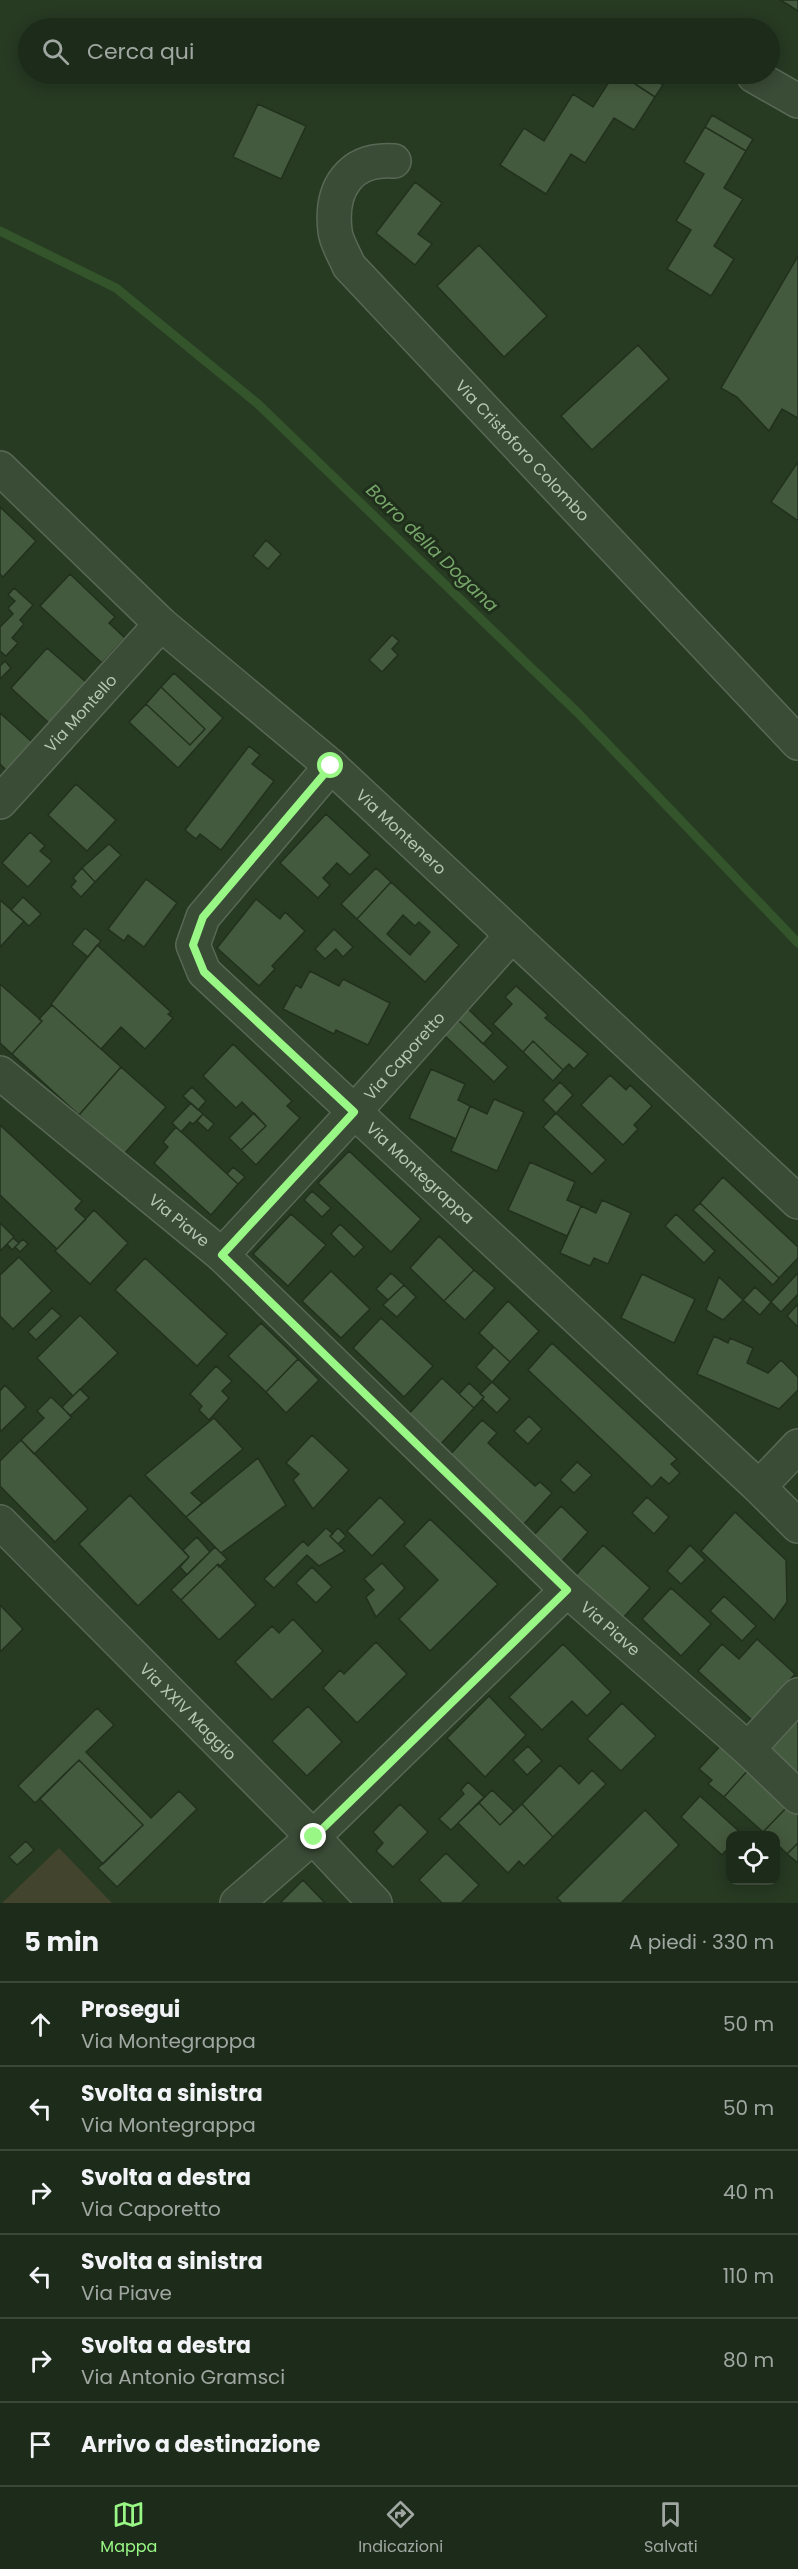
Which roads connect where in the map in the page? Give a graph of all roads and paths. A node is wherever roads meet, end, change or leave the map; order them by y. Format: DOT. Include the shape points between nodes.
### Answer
graph roads {
  1 [pos="768,84"];
  2 [pos="798,101"];
  3 [pos="394,161"];
  4 [pos="0,468"];
  5 [pos="161,624"];
  6 [pos="798,743"];
  7 [pos="331,766"];
  8 [pos="0,802"];
  9 [pos="512,935"];
  10 [pos="0,1073"];
  11 [pos="354,1112"];
  12 [pos="798,1202"];
  13 [pos="222,1255"];
  14 [pos="798,1446"];
  15 [pos="759,1487"];
  16 [pos="0,1522"];
  17 [pos="798,1526"];
  18 [pos="567,1590"];
  19 [pos="798,1695"];
  20 [pos="748,1749"];
  21 [pos="798,1797"];
  22 [pos="314,1837"];
  23 [pos="237,1903"];
  24 [pos="375,1903"];
  1 -- 2 [label="street"];
  3 -- 6 [label="street, Via Cristoforo Colombo" via="378,160 348,173 336,196 335,232 349,266"];
  4 -- 5 [label="street, Via Montenero"];
  5 -- 7 [label="street, Via Montenero"];
  5 -- 8 [label="street, Via Montello"];
  7 -- 9 [label="street, Via Montenero"];
  7 -- 11 [label="street, Via Montegrappa" via="203,917 193,945 204,972"];
  9 -- 11 [label="street, Via Caporetto"];
  9 -- 12 [label="street, Via Montenero"];
  10 -- 13 [label="street, Via Piave"];
  11 -- 13 [label="street, Via Caporetto"];
  11 -- 15 [label="street, Via Montegrappa"];
  13 -- 18 [label="street, Via Piave"];
  14 -- 15 [label="street"];
  15 -- 17 [label="street, Via Montegrappa"];
  16 -- 22 [label="street, Via XXIV Maggio"];
  18 -- 20 [label="street, Via Piave"];
  18 -- 22 [label="street"];
  19 -- 20 [label="street"];
  20 -- 21 [label="street, Via Piave"];
  22 -- 23 [label="street"];
  22 -- 24 [label="street, Via XXIV Maggio"];
}
